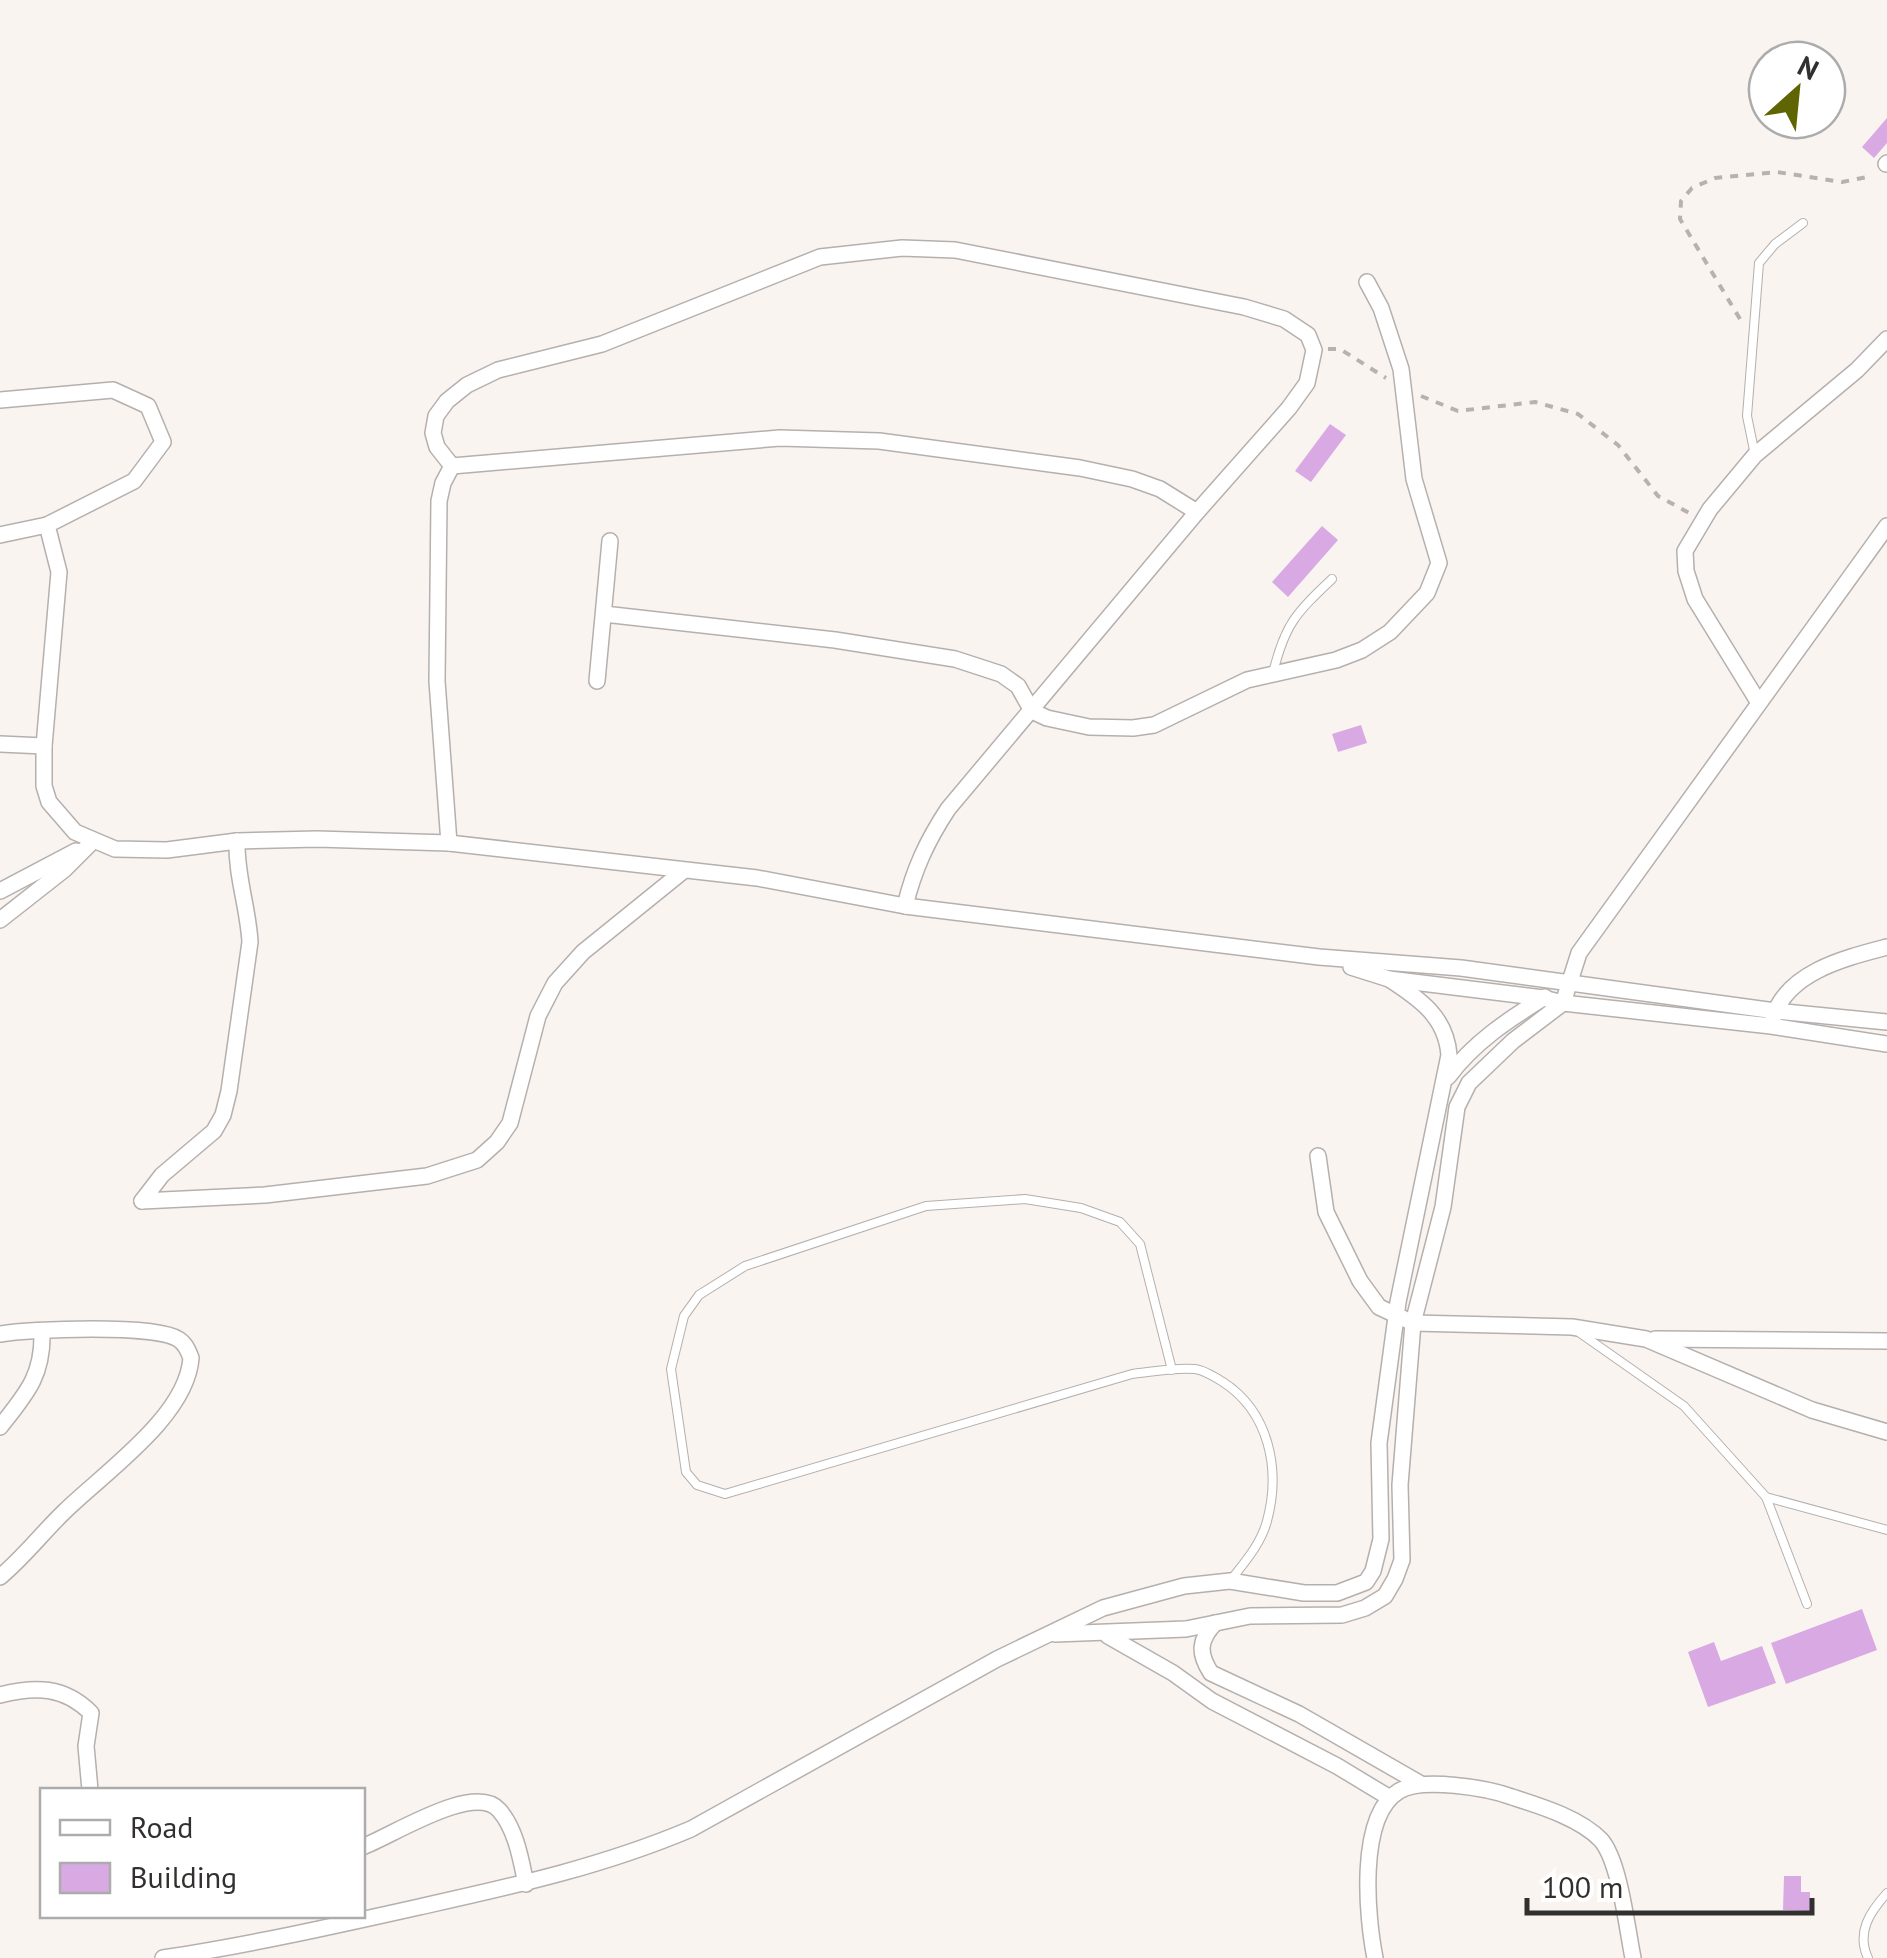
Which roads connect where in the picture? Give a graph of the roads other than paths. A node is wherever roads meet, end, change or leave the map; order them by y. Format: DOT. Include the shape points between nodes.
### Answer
graph roads {
  1 [pos="1802,223"];
  2 [pos="1367,282"];
  3 [pos="1887,339"];
  4 [pos="0,400"];
  5 [pos="1755,455"];
  6 [pos="452,466"];
  7 [pos="1198,512"];
  8 [pos="47,525"];
  9 [pos="1887,526"];
  10 [pos="0,534"];
  11 [pos="610,541"];
  12 [pos="1332,579"];
  13 [pos="604,614"];
  14 [pos="1273,673"];
  15 [pos="597,681"];
  16 [pos="1759,703"];
  17 [pos="1032,710"];
  18 [pos="0,744"];
  19 [pos="44,746"];
  20 [pos="238,841"];
  21 [pos="92,842"];
  22 [pos="449,843"];
  23 [pos="682,872"];
  24 [pos="0,891"];
  25 [pos="905,906"];
  26 [pos="0,920"];
  27 [pos="1887,947"];
  28 [pos="1319,957"];
  29 [pos="1390,978"];
  30 [pos="1570,982"];
  31 [pos="1543,998"];
  32 [pos="1563,1004"];
  33 [pos="1773,1018"];
  34 [pos="1887,1022"];
  35 [pos="1887,1044"];
  36 [pos="1444,1082"];
  37 [pos="1318,1156"];
  38 [pos="1405,1319"];
  39 [pos="1572,1327"];
  40 [pos="42,1333"];
  41 [pos="0,1334"];
  42 [pos="1646,1339"];
  43 [pos="1887,1342"];
  44 [pos="1172,1370"];
  45 [pos="0,1427"];
  46 [pos="1887,1432"];
  47 [pos="1766,1497"];
  48 [pos="1887,1530"];
  49 [pos="0,1577"];
  50 [pos="1230,1581"];
  51 [pos="1807,1604"];
  52 [pos="1215,1623"];
  53 [pos="1051,1634"];
  54 [pos="1104,1634"];
  55 [pos="0,1695"];
  56 [pos="1421,1784"];
  57 [pos="90,1788"];
  58 [pos="1390,1798"];
  59 [pos="365,1846"];
  60 [pos="526,1884"];
  61 [pos="1887,1893"];
  62 [pos="256,1951"];
  63 [pos="163,1958"];
  64 [pos="1375,1958"];
  65 [pos="1633,1958"];
  66 [pos="1868,1958"];
  1 -- 5 [label="lane" via="1759,263 1747,416"];
  2 -- 14 [label="street" via="1402,369 1414,478 1439,563 1428,593 1390,632 1336,660"];
  3 -- 5 [label="street"];
  4 -- 8 [label="street" via="112,390 148,406 162,442 134,481"];
  5 -- 16 [label="street" via="1685,551 1694,599"];
  6 -- 7 [label="street" via="780,438 878,441 1132,479"];
  6 -- 7 [label="street" via="437,447 436,416 467,386 498,370 602,344 820,257 955,250 1244,307 1308,335 1314,350 1307,383"];
  6 -- 22 [label="street" via="439,501 437,681"];
  7 -- 17 [label="street"];
  8 -- 10 [label="street"];
  8 -- 19 [label="street" via="59,572"];
  9 -- 16 [label="street"];
  11 -- 13 [label="street"];
  12 -- 14 [label="lane" via="1297,611"];
  13 -- 15 [label="street"];
  13 -- 17 [label="street" via="956,659 1001,674 1018,686"];
  14 -- 17 [label="street" via="1134,728 1089,727"];
  16 -- 30 [label="street" via="1578,953"];
  17 -- 25 [label="street" via="925,843"];
  18 -- 19 [label="street"];
  19 -- 21 [label="street" via="49,802"];
  20 -- 21 [label="street" via="142,851"];
  20 -- 22 [label="street"];
  20 -- 23 [label="street" via="250,942 229,1092 214,1131 142,1201 427,1176 477,1160 510,1124 538,1016 555,982"];
  21 -- 24 [label="street"];
  21 -- 26 [label="street"];
  22 -- 23 [label="street"];
  23 -- 25 [label="street" via="756,878"];
  25 -- 28 [label="street"];
  27 -- 33 [label="street" via="1810,975 1787,991"];
  28 -- 29 [label="street"];
  28 -- 30 [label="street"];
  29 -- 31 [label="street"];
  29 -- 36 [label="street" via="1444,1028"];
  30 -- 31 [label="street"];
  30 -- 32 [label="street"];
  30 -- 33 [label="street"];
  31 -- 32 [label="street"];
  31 -- 36 [label="street" via="1483,1038"];
  32 -- 33 [label="street"];
  32 -- 38 [label="street" via="1513,1041 1462,1096 1444,1207"];
  33 -- 34 [label="street"];
  33 -- 35 [label="street"];
  36 -- 38 [label="street" via="1422,1173"];
  37 -- 38 [label="street" via="1326,1212 1360,1281 1379,1306"];
  38 -- 39 [label="street"];
  38 -- 50 [label="street" via="1380,1428 1381,1539 1374,1571 1366,1582 1337,1593"];
  38 -- 52 [label="street" via="1402,1560 1396,1580 1385,1596 1342,1615"];
  39 -- 42 [label="street"];
  39 -- 47 [label="lane" via="1684,1406"];
  40 -- 41 [label="street"];
  40 -- 45 [label="street" via="40,1369"];
  40 -- 49 [label="street" via="166,1333 186,1346 190,1370 148,1434"];
  42 -- 43 [label="street"];
  42 -- 46 [label="street" via="1812,1410"];
  44 -- 44 [label="lane" via="1140,1244 1120,1222 1026,1198 926,1206 744,1266 699,1295 684,1316 671,1368 686,1472 698,1485 725,1494 1132,1374"];
  44 -- 50 [label="lane" via="1198,1368 1243,1396 1260,1419 1270,1457 1267,1524"];
  47 -- 48 [label="lane"];
  47 -- 51 [label="lane"];
  50 -- 53 [label="street" via="1103,1608"];
  52 -- 54 [label="street"];
  52 -- 56 [label="street" via="1200,1648 1211,1672"];
  53 -- 54 [label="street"];
  53 -- 60 [label="street" via="691,1829"];
  54 -- 58 [label="street"];
  55 -- 57 [label="street" via="61,1692 91,1713"];
  56 -- 58 [label="street"];
  56 -- 65 [label="street" via="1499,1792 1603,1842"];
  58 -- 64 [label="street" via="1373,1837 1366,1892"];
  59 -- 60 [label="street" via="462,1803 490,1803 518,1846"];
  60 -- 62 [label="street"];
  61 -- 66 [label="lane" via="1868,1916 1862,1945"];
  62 -- 63 [label="street"];
}
